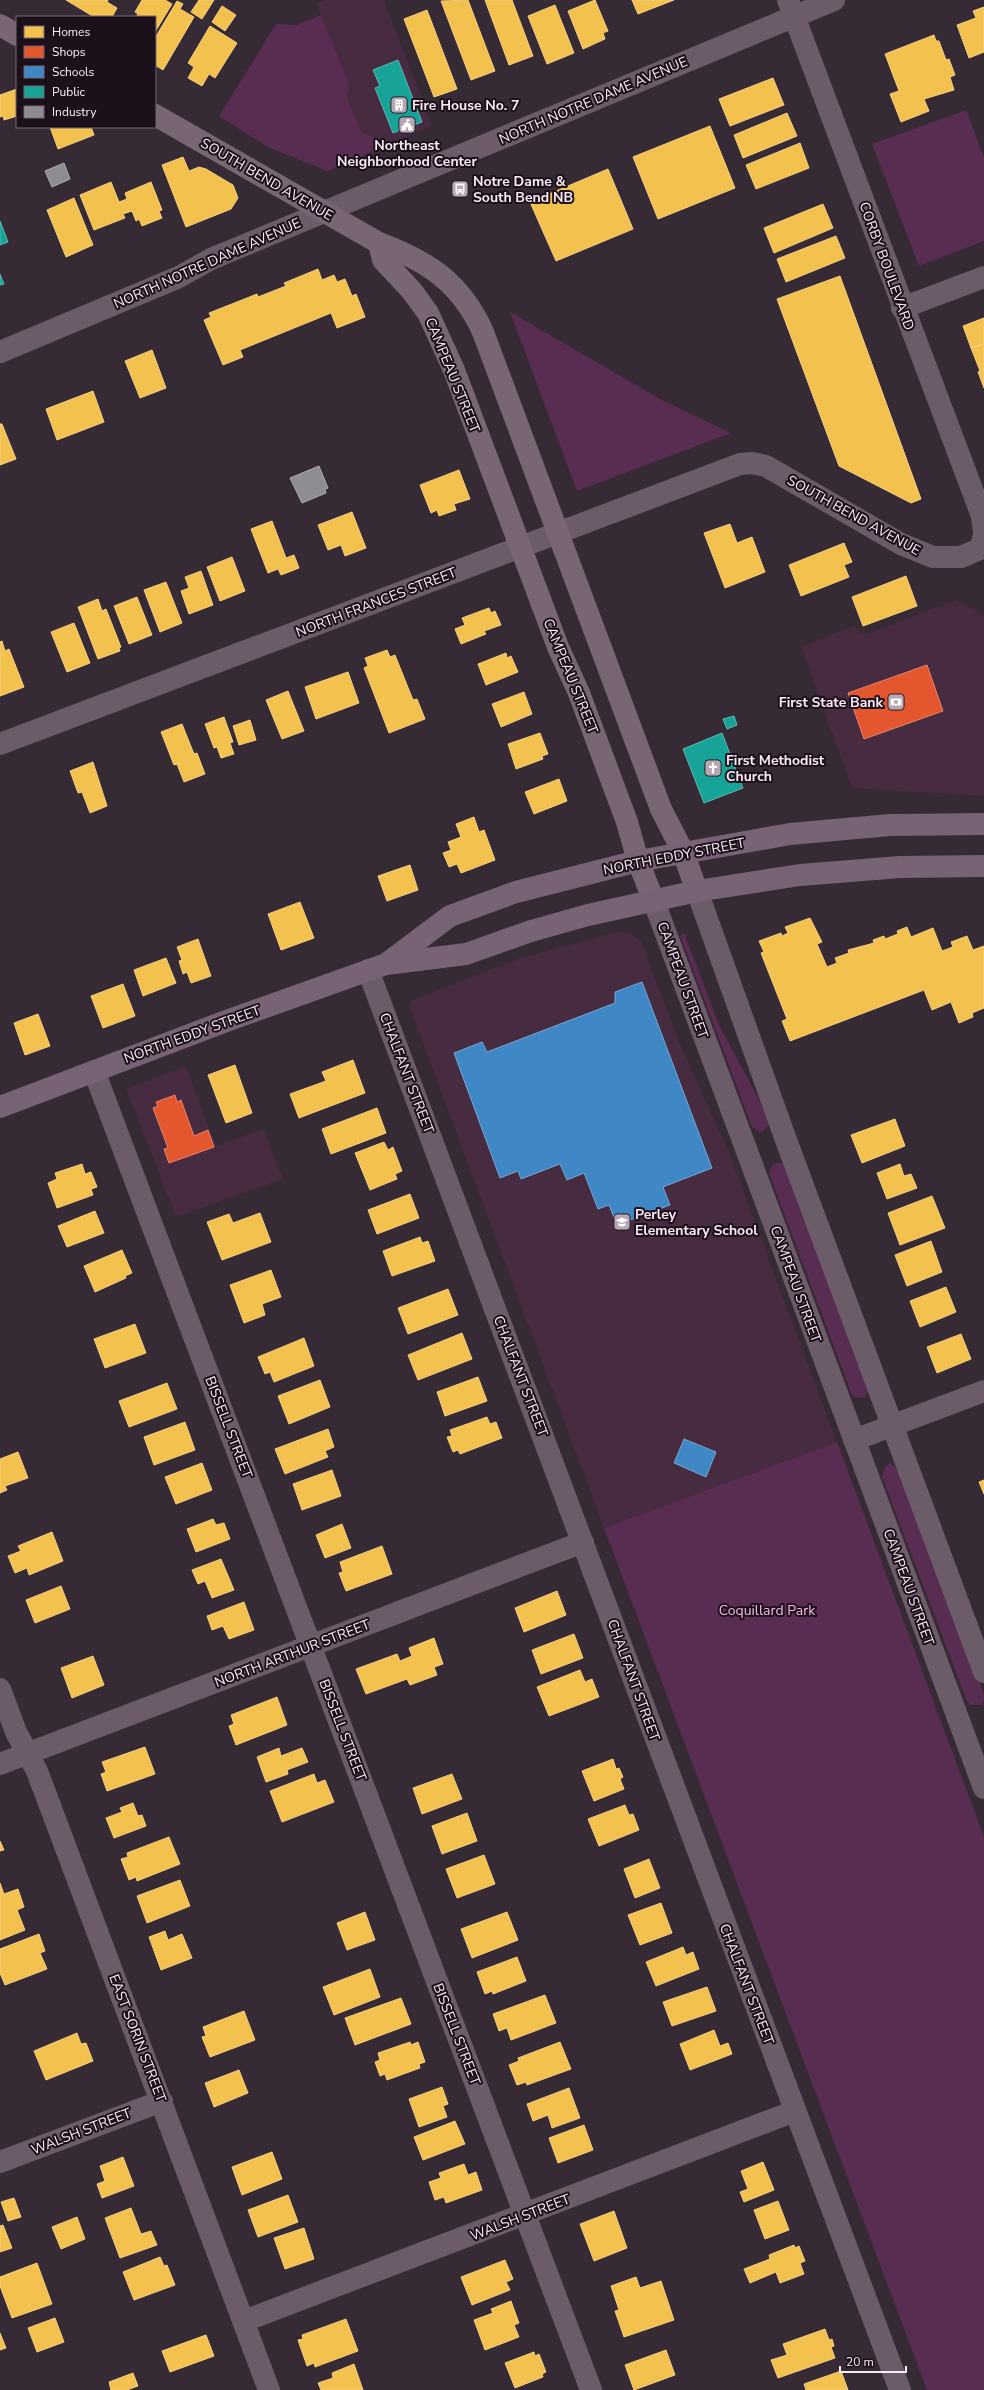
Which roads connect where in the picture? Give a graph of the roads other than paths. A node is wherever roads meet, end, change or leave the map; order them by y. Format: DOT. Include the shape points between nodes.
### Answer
graph roads {
  1 [pos="834,0"];
  2 [pos="791,8"];
  3 [pos="0,25"];
  4 [pos="16,34"];
  5 [pos="156,116"];
  6 [pos="325,212"];
  7 [pos="380,243"];
  8 [pos="984,277"];
  9 [pos="902,308"];
  10 [pos="0,352"];
  11 [pos="752,463"];
  12 [pos="558,532"];
  13 [pos="983,539"];
  14 [pos="520,547"];
  15 [pos="0,744"];
  16 [pos="984,824"];
  17 [pos="683,852"];
  18 [pos="638,861"];
  19 [pos="984,866"];
  20 [pos="697,891"];
  21 [pos="653,900"];
  22 [pos="377,967"];
  23 [pos="94,1071"];
  24 [pos="0,1107"];
  25 [pos="984,1392"];
  26 [pos="892,1426"];
  27 [pos="854,1440"];
  28 [pos="583,1542"];
  29 [pos="311,1645"];
  30 [pos="984,1672"];
  31 [pos="0,1689"];
  32 [pos="28,1754"];
  33 [pos="0,1764"];
  34 [pos="984,1788"];
  35 [pos="162,2101"];
  36 [pos="795,2112"];
  37 [pos="0,2162"];
  38 [pos="525,2215"];
  39 [pos="244,2321"];
  40 [pos="269,2390"];
  41 [pos="591,2390"];
  42 [pos="900,2390"];
  1 -- 2 [label="street, NORTH NOTRE DAME AVENUE"];
  2 -- 6 [label="street, NORTH NOTRE DAME AVENUE"];
  2 -- 9 [label="street, CORBY BOULEVARD"];
  3 -- 4 [label="street"];
  5 -- 6 [label="street, SOUTH BEND AVENUE"];
  6 -- 7 [label="street, SOUTH BEND AVENUE"];
  6 -- 10 [label="street, NORTH NOTRE DAME AVENUE"];
  7 -- 12 [label="street" via="406,252 445,277 469,304 483,332"];
  7 -- 14 [label="street, CAMPEAU STREET" via="383,260 412,291 428,313 441,340"];
  8 -- 9 [label="street"];
  9 -- 13 [label="street, CORBY BOULEVARD" via="982,516"];
  11 -- 12 [label="street, NORTH FRANCES STREET" via="727,468"];
  11 -- 13 [label="street, SOUTH BEND AVENUE" via="766,466 901,544 933,557 961,557"];
  12 -- 14 [label="street, NORTH FRANCES STREET"];
  12 -- 17 [label="street" via="661,809"];
  14 -- 15 [label="street, NORTH FRANCES STREET"];
  14 -- 18 [label="street, CAMPEAU STREET" via="584,707 627,822"];
  16 -- 17 [label="main road, NORTH EDDY STREET" via="864,827 790,834"];
  17 -- 18 [label="main road, NORTH EDDY STREET"];
  17 -- 20 [label="street"];
  18 -- 21 [label="street, CAMPEAU STREET"];
  18 -- 22 [label="main road, NORTH EDDY STREET" via="516,892 450,916"];
  19 -- 20 [label="main road, NORTH EDDY STREET" via="900,867 808,874"];
  20 -- 21 [label="main road, NORTH EDDY STREET"];
  20 -- 26 [label="street"];
  21 -- 22 [label="main road, NORTH EDDY STREET" via="552,925 466,954"];
  21 -- 27 [label="street, CAMPEAU STREET"];
  22 -- 23 [label="main road, NORTH EDDY STREET"];
  22 -- 28 [label="street, CHALFANT STREET"];
  23 -- 24 [label="main road, NORTH EDDY STREET"];
  23 -- 29 [label="street, BISSELL STREET"];
  25 -- 26 [label="street"];
  26 -- 27 [label="street"];
  26 -- 30 [label="street"];
  27 -- 34 [label="street, CAMPEAU STREET"];
  28 -- 29 [label="street, NORTH ARTHUR STREET"];
  28 -- 36 [label="street, CHALFANT STREET"];
  29 -- 32 [label="street, NORTH ARTHUR STREET"];
  29 -- 38 [label="street, BISSELL STREET"];
  31 -- 32 [label="street, EAST SORIN STREET" via="16,1732"];
  32 -- 33 [label="street, NORTH ARTHUR STREET"];
  32 -- 35 [label="street, EAST SORIN STREET" via="38,1771"];
  35 -- 37 [label="street, WALSH STREET"];
  35 -- 39 [label="street, EAST SORIN STREET"];
  36 -- 38 [label="street, WALSH STREET"];
  36 -- 42 [label="street, CHALFANT STREET"];
  38 -- 39 [label="street, WALSH STREET"];
  38 -- 41 [label="street, BISSELL STREET"];
  39 -- 40 [label="street, EAST SORIN STREET"];
}
